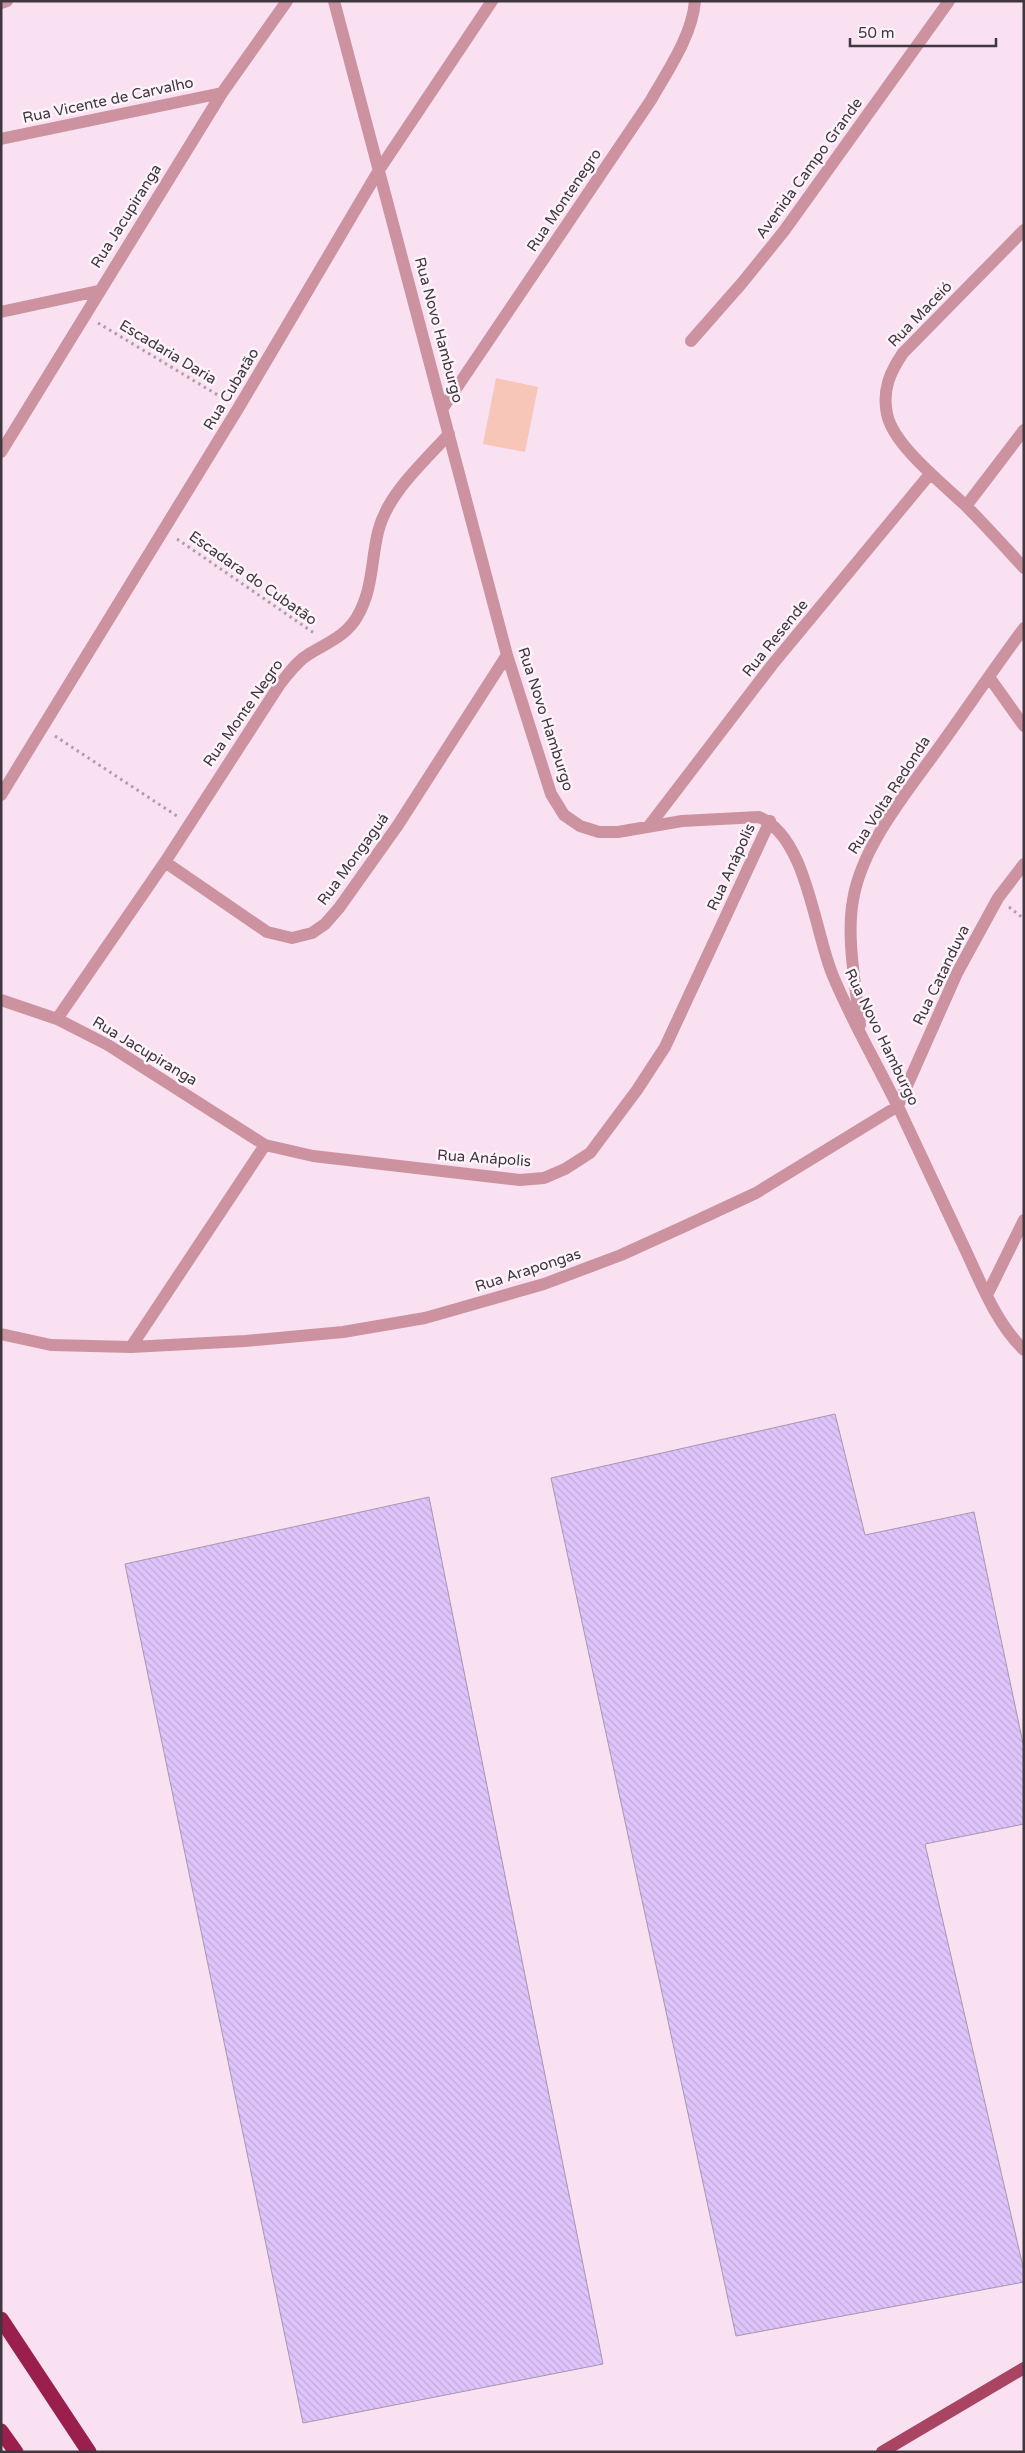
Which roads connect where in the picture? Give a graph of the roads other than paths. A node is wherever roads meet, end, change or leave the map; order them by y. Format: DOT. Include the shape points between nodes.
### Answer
graph roads {
  1 [pos="7,1"];
  2 [pos="287,1"];
  3 [pos="334,1"];
  4 [pos="492,1"];
  5 [pos="695,1"];
  6 [pos="1,3"];
  7 [pos="950,4"];
  8 [pos="222,93"];
  9 [pos="1,139"];
  10 [pos="379,170"];
  11 [pos="1024,230"];
  12 [pos="98,291"];
  13 [pos="1,312"];
  14 [pos="691,341"];
  15 [pos="443,408"];
  16 [pos="1024,430"];
  17 [pos="449,434"];
  18 [pos="1,452"];
  19 [pos="930,474"];
  20 [pos="966,506"];
  21 [pos="1024,568"];
  22 [pos="1024,628"];
  23 [pos="507,655"];
  24 [pos="989,677"];
  25 [pos="1024,726"];
  26 [pos="1,795"];
  27 [pos="770,821"];
  28 [pos="649,826"];
  29 [pos="165,862"];
  30 [pos="1024,864"];
  31 [pos="1,1000"];
  32 [pos="56,1019"];
  33 [pos="860,1032"];
  34 [pos="898,1106"];
  35 [pos="266,1145"];
  36 [pos="1024,1220"];
  37 [pos="987,1295"];
  38 [pos="1,1334"];
  39 [pos="131,1347"];
  40 [pos="1024,1350"];
  41 [pos="1,2319"];
  42 [pos="1,2336"];
  43 [pos="1024,2368"];
  44 [pos="65,2418"];
  45 [pos="1,2431"];
  46 [pos="1,2448"];
  47 [pos="6,2452"];
  48 [pos="16,2452"];
  49 [pos="89,2452"];
  50 [pos="882,2452"];
  1 -- 6 [label="street"];
  2 -- 8 [label="street, Rua Jacupiranga"];
  3 -- 10 [label="street, Rua Novo Hamburgo"];
  4 -- 10 [label="street, Rua Cubatão"];
  5 -- 15 [label="street, Rua Montenegro" via="694,13 679,49 651,100"];
  7 -- 14 [label="street, Avenida Campo Grande" via="784,231"];
  8 -- 9 [label="street, Rua Vicente de Carvalho"];
  8 -- 12 [label="street, Rua Jacupiranga"];
  10 -- 15 [label="street, Rua Novo Hamburgo"];
  10 -- 26 [label="street, Rua Cubatão" via="239,407"];
  11 -- 19 [label="street, Rua Maceió" via="903,352 890,372 885,393 887,415 896,434"];
  12 -- 13 [label="street"];
  12 -- 18 [label="street, Rua Jacupiranga"];
  15 -- 17 [label="street, Rua Novo Hamburgo"];
  16 -- 20 [label="street"];
  17 -- 23 [label="street, Rua Novo Hamburgo"];
  17 -- 29 [label="street, Rua Monte Negro" via="403,486 386,512 378,531 371,582 356,619 329,644 309,654 280,684"];
  19 -- 20 [label="street, Rua Maceió"];
  19 -- 28 [label="street, Rua Resende" via="772,665"];
  20 -- 21 [label="street, Rua Maceió"];
  22 -- 24 [label="street, Rua Volta Redonda"];
  23 -- 28 [label="street, Rua Novo Hamburgo" via="551,794 564,815 580,826 599,832"];
  23 -- 29 [label="street, Rua Mongaguá" via="398,824 325,924 312,933 292,938 267,932"];
  24 -- 25 [label="street"];
  24 -- 33 [label="street, Rua Volta Redonda" via="874,842 860,869 852,901 851,932"];
  27 -- 28 [label="street, Rua Novo Hamburgo" via="759,817 734,817"];
  27 -- 33 [label="street, Rua Novo Hamburgo" via="786,838 797,858 832,974"];
  27 -- 35 [label="street, Rua Anápolis" via="666,1047 590,1153 544,1178 520,1180 313,1156"];
  29 -- 32 [label="street, Rua Monte Negro"];
  30 -- 34 [label="street, Rua Catanduva" via="998,898 958,973"];
  31 -- 32 [label="street, Rua Jacupiranga"];
  32 -- 35 [label="street, Rua Jacupiranga" via="108,1045"];
  33 -- 34 [label="street, Rua Novo Hamburgo"];
  34 -- 37 [label="street, Rua Novo Hamburgo"];
  34 -- 39 [label="street, Rua Arapongas" via="756,1193 621,1255 536,1286 425,1318 343,1332"];
  35 -- 39 [label="street"];
  36 -- 37 [label="street"];
  37 -- 40 [label="street, Rua Novo Hamburgo" via="1006,1330"];
  38 -- 39 [label="street, Rua Arapongas" via="51,1345"];
  41 -- 44 [label="highway"];
  42 -- 44 [label="highway"];
  43 -- 50 [label="main road"];
  44 -- 49 [label="highway"];
  45 -- 48 [label="highway"];
  46 -- 47 [label="highway"];
}
